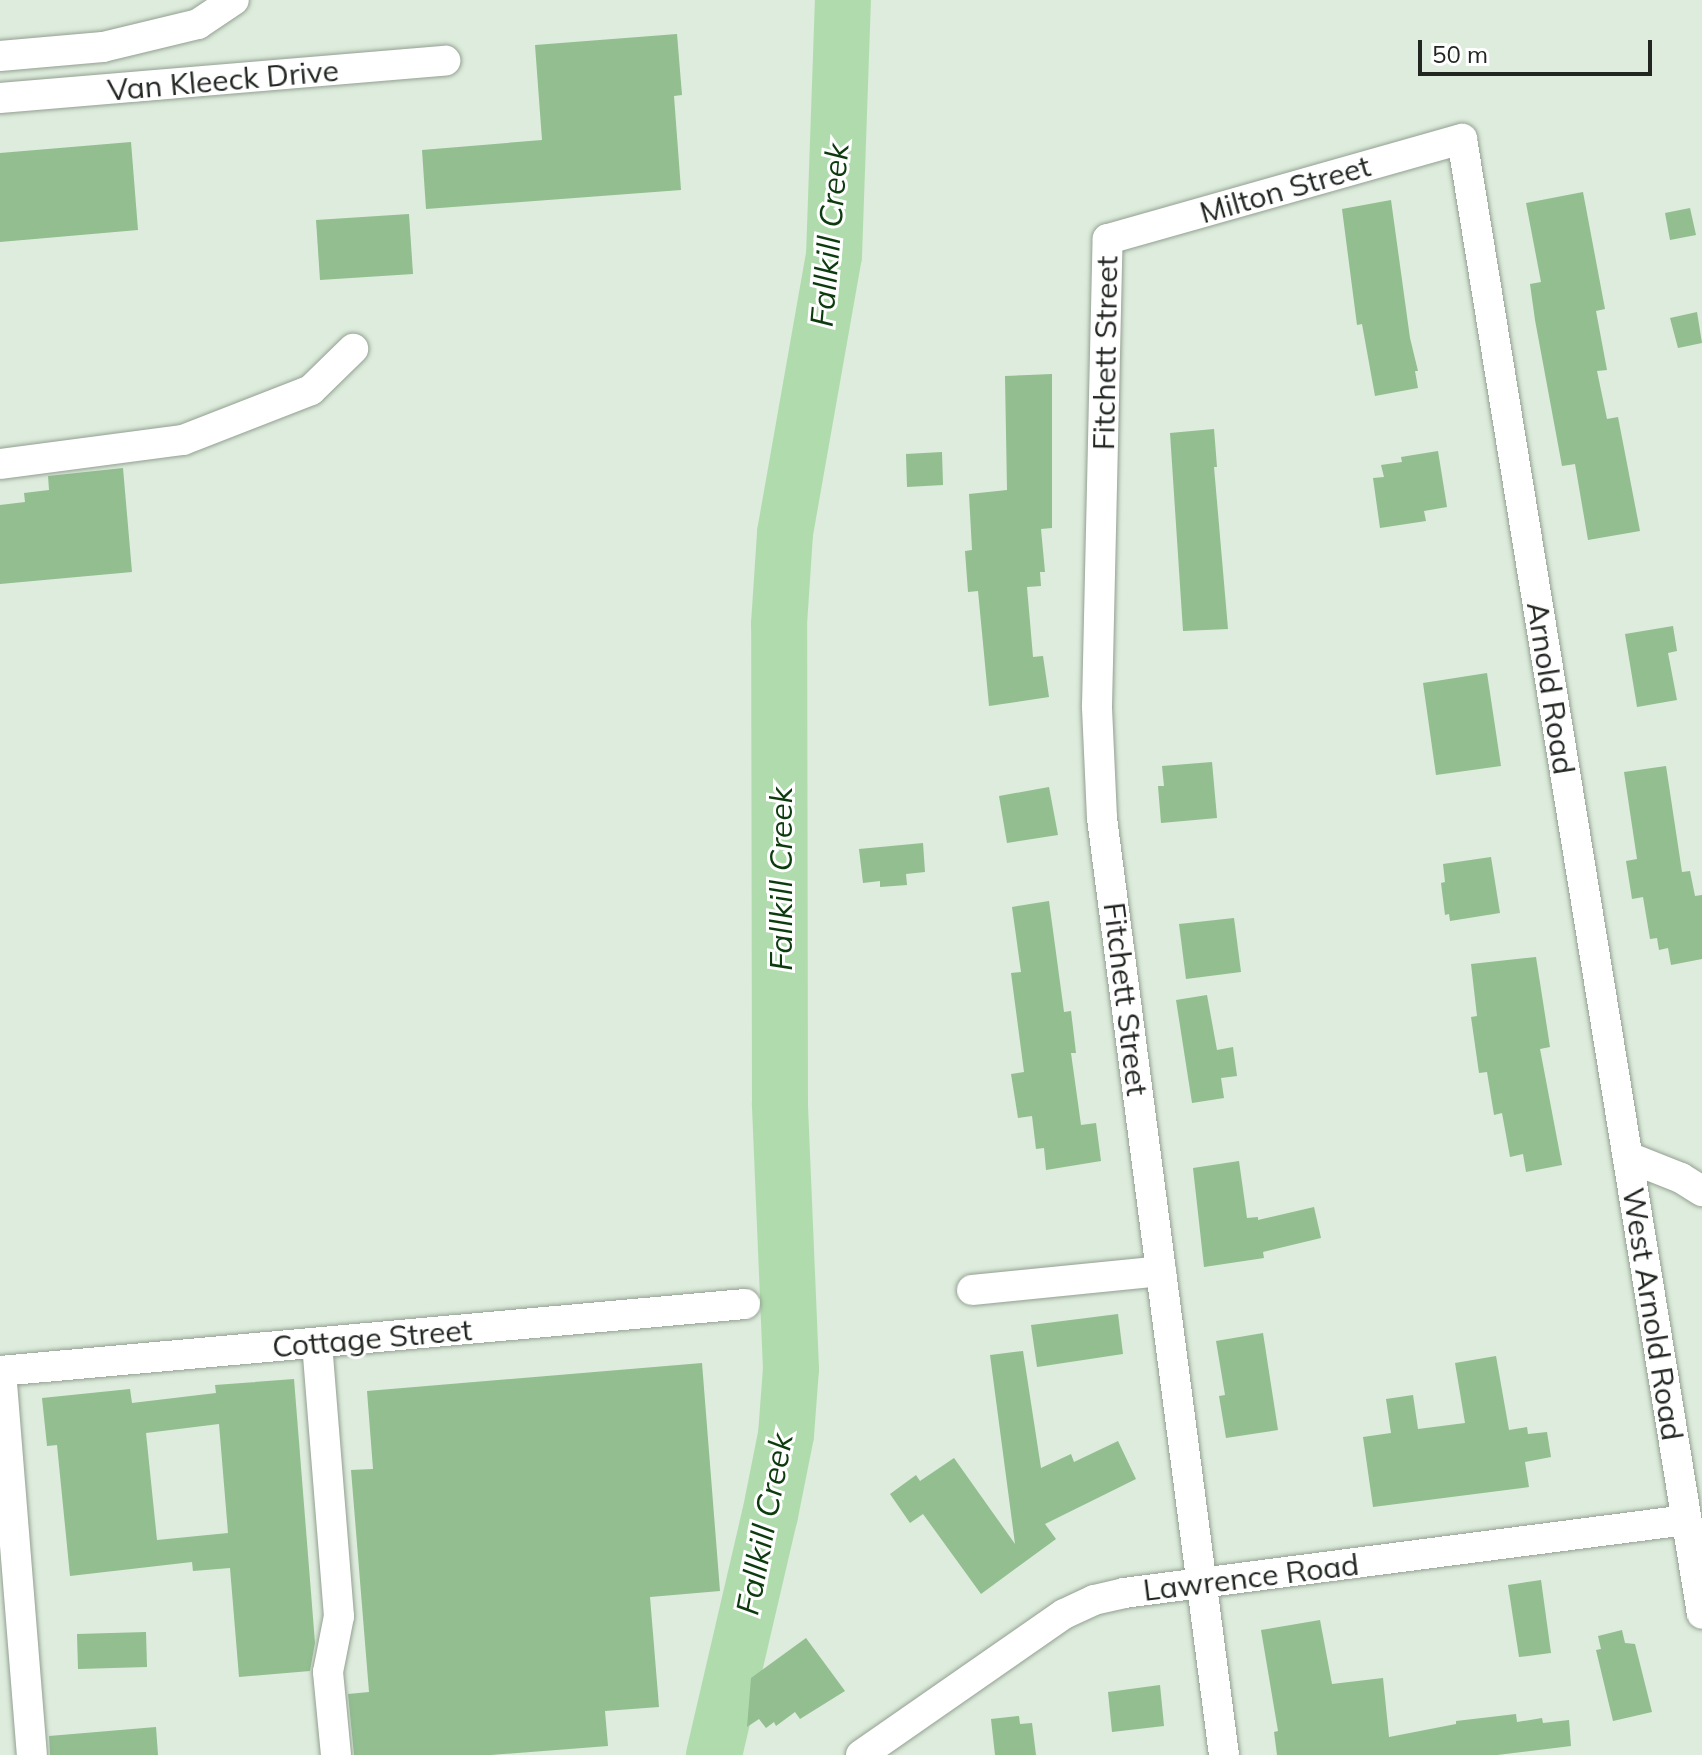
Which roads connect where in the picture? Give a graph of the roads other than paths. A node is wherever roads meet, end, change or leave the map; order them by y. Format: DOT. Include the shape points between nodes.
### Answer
graph roads {
  1 [pos="234,0"];
  2 [pos="0,56"];
  3 [pos="445,61"];
  4 [pos="0,98"];
  5 [pos="1462,139"];
  6 [pos="1108,239"];
  7 [pos="353,349"];
  8 [pos="0,464"];
  9 [pos="1628,1157"];
  10 [pos="1702,1191"];
  11 [pos="1161,1271"];
  12 [pos="972,1290"];
  13 [pos="745,1304"];
  14 [pos="317,1343"];
  15 [pos="0,1371"];
  16 [pos="1686,1520"];
  17 [pos="1201,1583"];
  18 [pos="1702,1614"];
  19 [pos="32,1755"];
  20 [pos="336,1755"];
  21 [pos="861,1755"];
  22 [pos="1224,1755"];
  1 -- 2 [label="street" via="198,24 117,44"];
  3 -- 4 [label="street, Van Kleeck Drive"];
  5 -- 6 [label="street, Milton Street"];
  5 -- 9 [label="street, Arnold Road"];
  6 -- 11 [label="street, Fitchett Street" via="1098,766"];
  7 -- 8 [label="street" via="311,390 183,440"];
  9 -- 10 [label="street"];
  9 -- 16 [label="street, West Arnold Road"];
  11 -- 12 [label="street"];
  11 -- 17 [label="street, Fitchett Street"];
  13 -- 14 [label="street, Cottage Street"];
  14 -- 15 [label="street, Cottage Street"];
  14 -- 20 [label="street" via="339,1616 328,1672"];
  15 -- 19 [label="street"];
  16 -- 17 [label="street, Lawrence Road"];
  16 -- 18 [label="street, West Arnold Road"];
  17 -- 21 [label="street, Lawrence Road" via="1124,1593 1064,1614"];
  17 -- 22 [label="street, Fitchett Street"];
}
